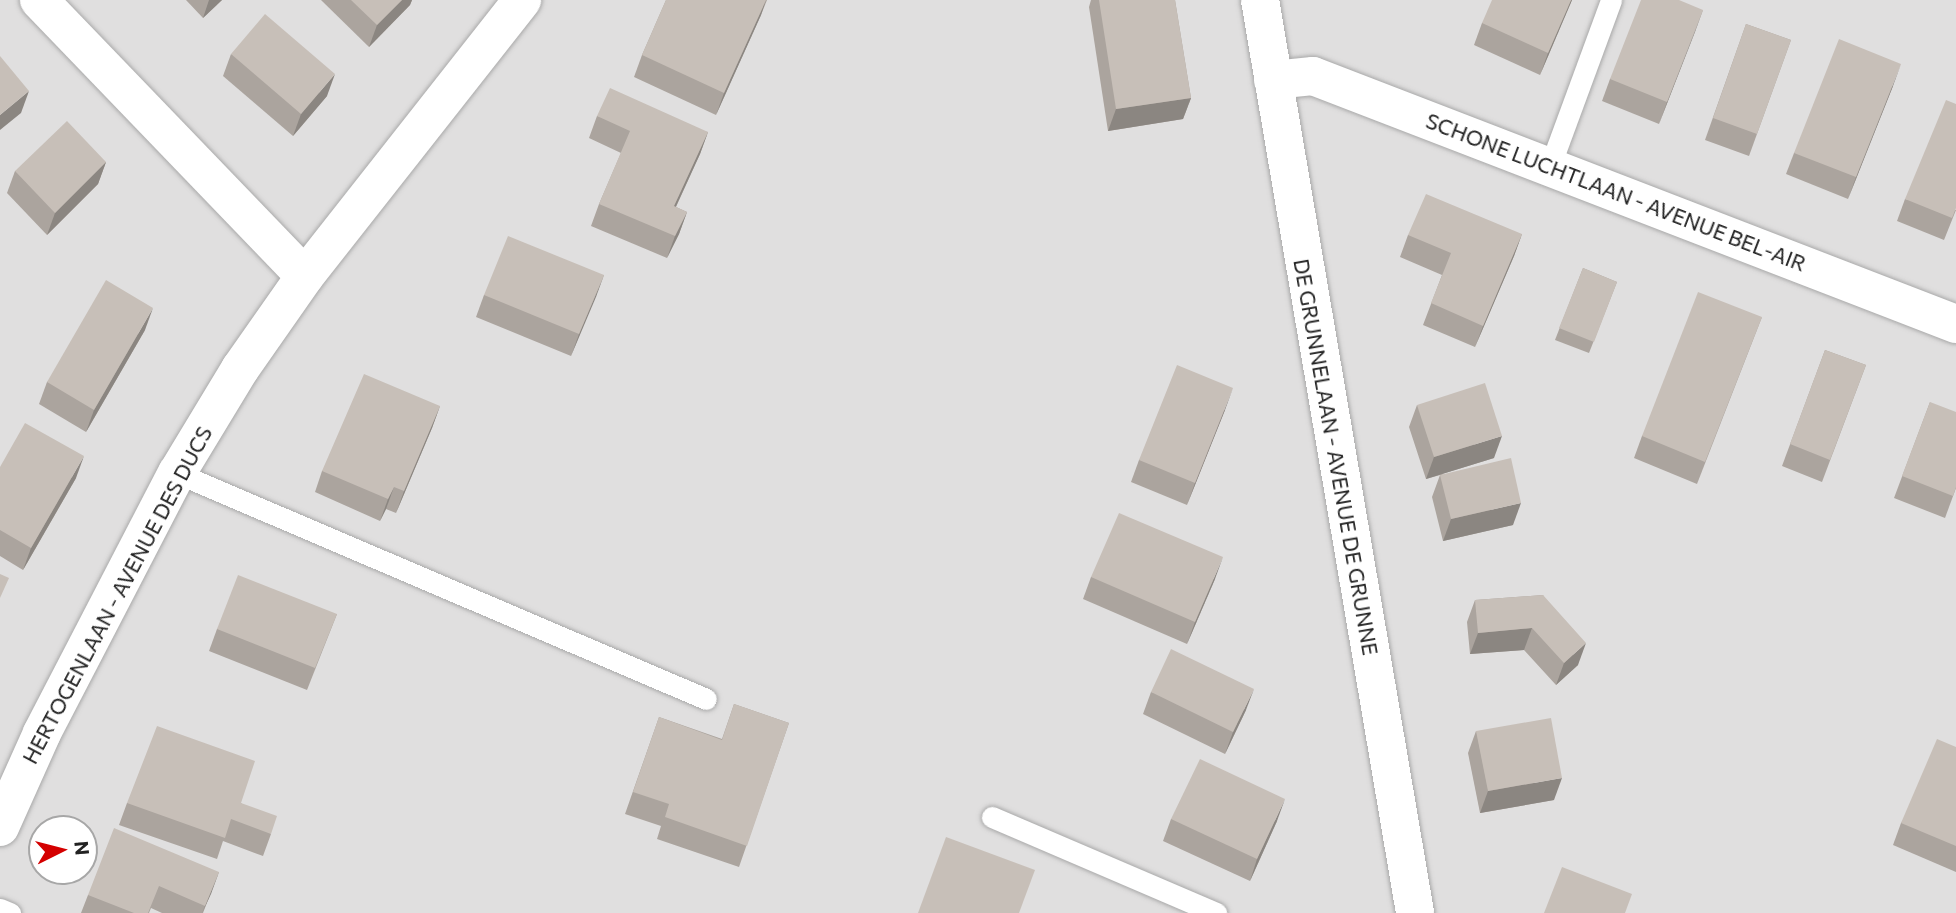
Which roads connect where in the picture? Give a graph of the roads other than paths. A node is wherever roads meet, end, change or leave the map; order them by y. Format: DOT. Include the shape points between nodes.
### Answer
graph roads {
  1 [pos="39,0"];
  2 [pos="522,0"];
  3 [pos="1260,0"];
  4 [pos="1611,0"];
  5 [pos="1273,80"];
  6 [pos="1550,166"];
  7 [pos="305,276"];
  8 [pos="1956,324"];
  9 [pos="177,473"];
  10 [pos="706,699"];
  11 [pos="992,817"];
  12 [pos="0,827"];
  13 [pos="0,909"];
  14 [pos="10,913"];
  15 [pos="1216,913"];
  16 [pos="1415,913"];
  1 -- 7 [label="street"];
  2 -- 7 [label="street, HERTOGENLAAN - AVENUE DES DUCS"];
  3 -- 5 [label="street, DE GRUNNELAAN - AVENUE DE GRUNNE"];
  4 -- 6 [label="lane"];
  5 -- 6 [label="street, SCHONE LUCHTLAAN - AVENUE BEL-AIR" via="1313,76"];
  5 -- 16 [label="street, DE GRUNNELAAN - AVENUE DE GRUNNE"];
  6 -- 8 [label="street, SCHONE LUCHTLAAN - AVENUE BEL-AIR"];
  7 -- 9 [label="street, HERTOGENLAAN - AVENUE DES DUCS"];
  9 -- 10 [label="lane"];
  9 -- 12 [label="street, HERTOGENLAAN - AVENUE DES DUCS" via="42,733"];
  11 -- 15 [label="lane"];
  13 -- 14 [label="lane"];
}
